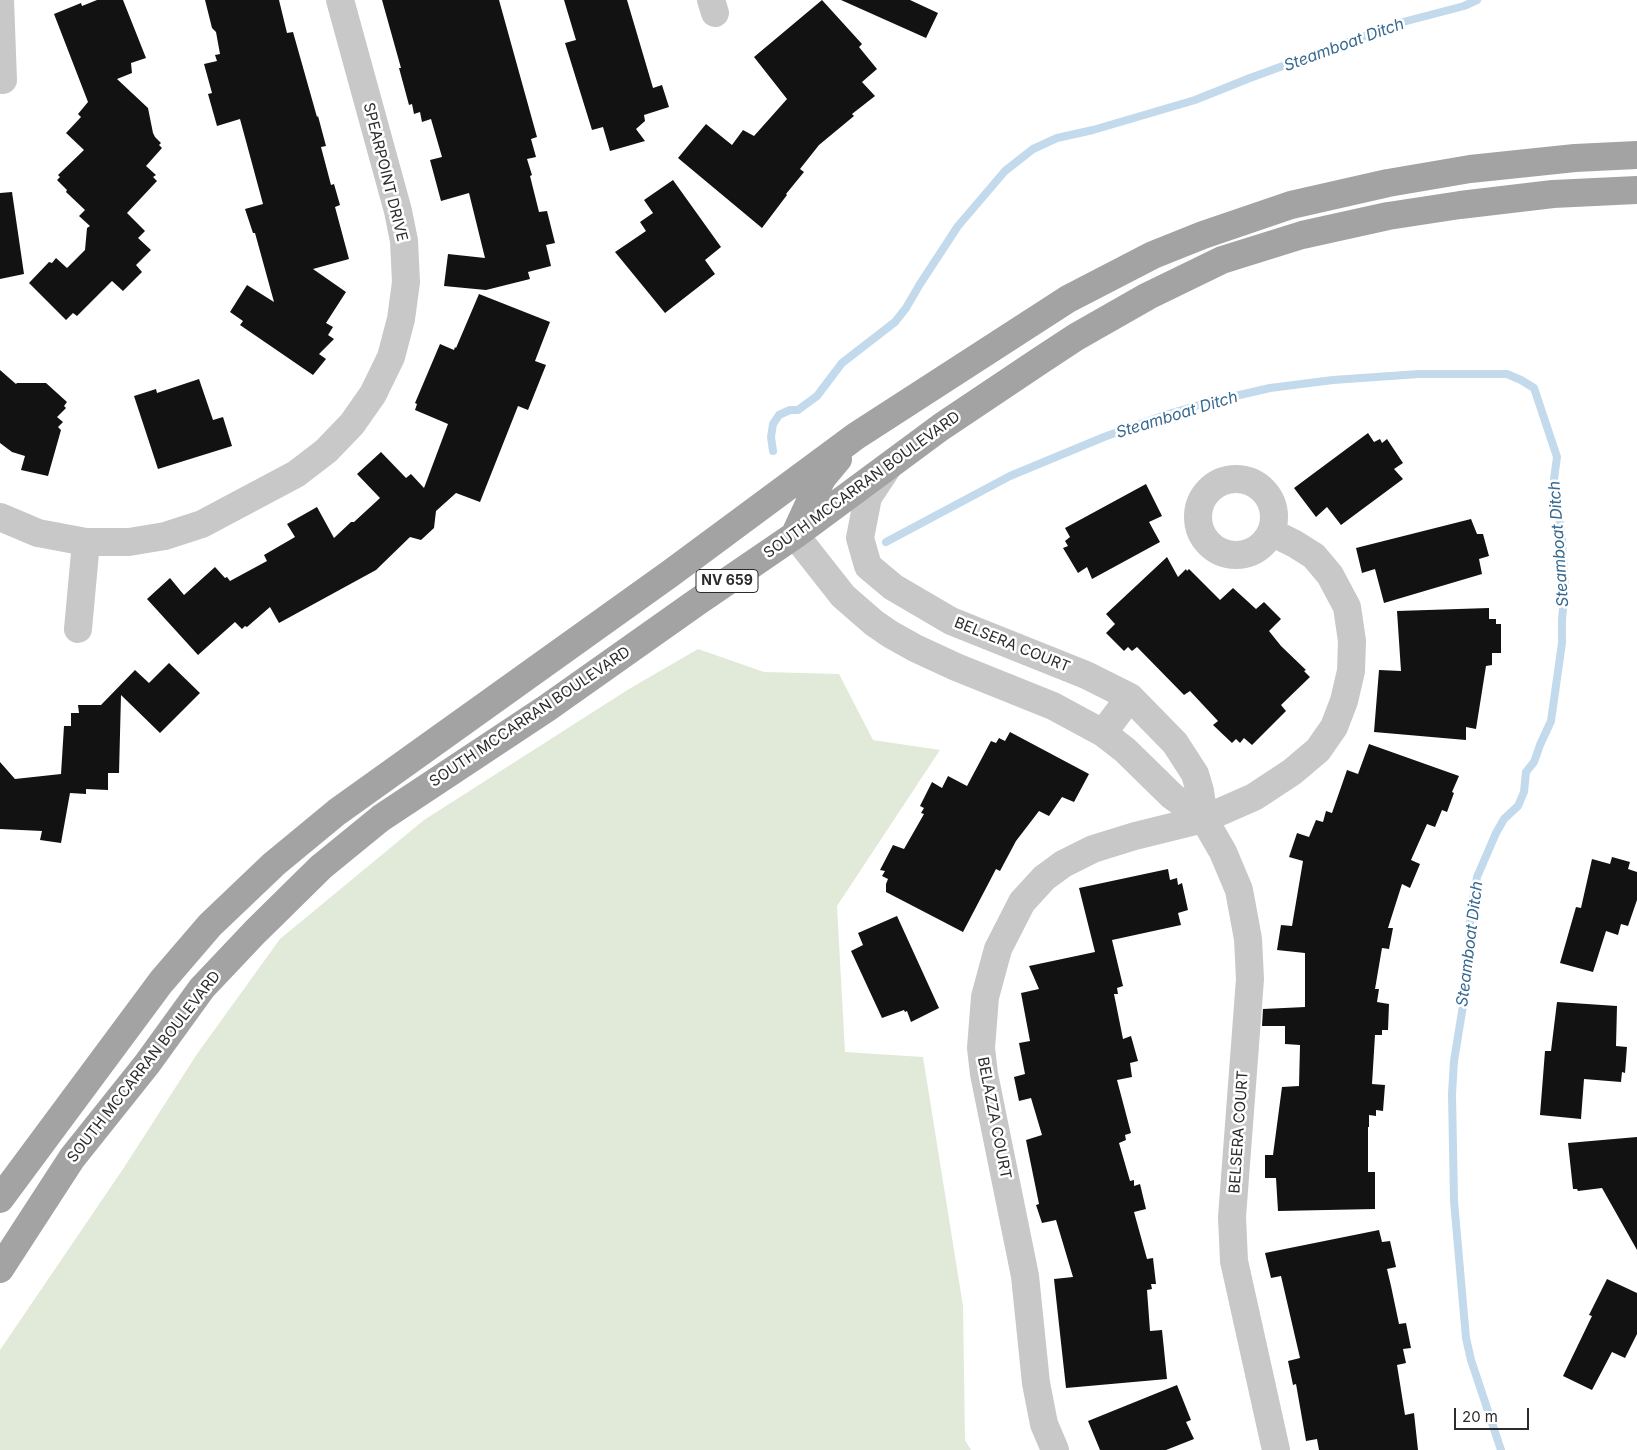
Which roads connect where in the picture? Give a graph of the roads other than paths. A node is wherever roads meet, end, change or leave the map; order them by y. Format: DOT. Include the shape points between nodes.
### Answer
graph roads {
  1 [pos="0,0"];
  2 [pos="340,0"];
  3 [pos="3,80"];
  4 [pos="1637,155"];
  5 [pos="1637,190"];
  6 [pos="856,436"];
  7 [pos="890,464"];
  8 [pos="0,517"];
  9 [pos="1271,532"];
  10 [pos="794,535"];
  11 [pos="86,542"];
  12 [pos="78,628"];
  13 [pos="970,628"];
  14 [pos="956,667"];
  15 [pos="1130,697"];
  16 [pos="1103,733"];
  17 [pos="1204,819"];
  18 [pos="0,1199"];
  19 [pos="0,1269"];
  20 [pos="1055,1450"];
  21 [pos="1276,1450"];
  1 -- 3 [label="street"];
  2 -- 11 [label="street, SPEARPOINT DRIVE" via="404,241 406,282 401,319 387,364 373,394 352,424 326,451 296,474 202,524 165,536 128,542"];
  4 -- 6 [label="main road, NV 659" via="1470,169 1388,183 1291,205 1203,235 1153,255 1068,298"];
  5 -- 7 [label="main road, SOUTH MCCARRAN BOULEVARD / NV 659" via="1553,194 1388,216 1302,235 1222,260 1148,296 1076,337"];
  6 -- 10 [label="main road" via="823,477"];
  6 -- 18 [label="main road, NV 659" via="337,812 274,864 210,924 161,982"];
  7 -- 10 [label="main road, SOUTH MCCARRAN BOULEVARD / NV 659"];
  7 -- 13 [label="street, BELSERA COURT" via="868,497 860,538 868,566 893,588 951,621"];
  8 -- 11 [label="street, SPEARPOINT DRIVE" via="38,533"];
  9 -- 17 [label="street, BELAZZA COURT" via="1314,556 1330,576 1347,607 1352,640 1350,678 1334,727 1318,750 1254,797"];
  10 -- 14 [label="street, BELSERA COURT" via="843,596 874,623 915,648"];
  10 -- 19 [label="main road, SOUTH MCCARRAN BOULEVARD / NV 659" via="547,708 381,818 321,867 202,988 72,1158"];
  11 -- 12 [label="street"];
  13 -- 14 [label="street"];
  13 -- 15 [label="street, BELSERA COURT" via="1086,675"];
  14 -- 16 [label="street, BELSERA COURT" via="1053,706"];
  15 -- 16 [label="street"];
  15 -- 17 [label="street, BELSERA COURT" via="1175,742 1194,774"];
  16 -- 17 [label="street, BELSERA COURT" via="1172,796"];
  17 -- 20 [label="street, BELAZZA COURT" via="1093,849 1044,878 1022,902 998,949 985,997 980,1048 984,1074 1024,1276 1036,1383 1044,1424"];
  17 -- 21 [label="street, BELSERA COURT" via="1240,890 1248,939 1250,979 1232,1217 1234,1261"];
}
